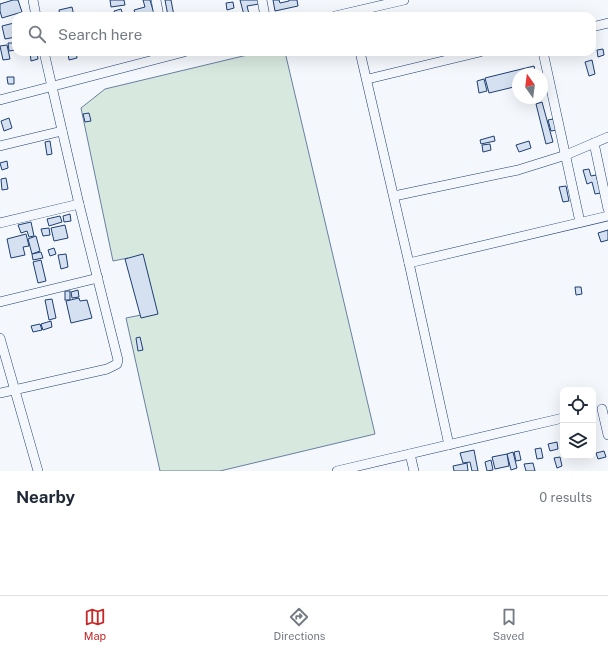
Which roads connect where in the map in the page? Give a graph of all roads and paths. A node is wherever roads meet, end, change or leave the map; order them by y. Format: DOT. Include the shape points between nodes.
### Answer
graph roads {
  1 [pos="33,0"];
  2 [pos="156,0"];
  3 [pos="262,0"];
  4 [pos="404,0"];
  5 [pos="35,12"];
  6 [pos="158,12"];
  7 [pos="264,12"];
  8 [pos="359,12"];
  9 [pos="608,23"];
  10 [pos="596,26"];
  11 [pos="45,56"];
  12 [pos="161,56"];
  13 [pos="361,56"];
  14 [pos="463,56"];
  15 [pos="544,56"];
  16 [pos="368,79"];
  17 [pos="52,87"];
  18 [pos="0,100"];
  19 [pos="62,130"];
  20 [pos="608,137"];
  21 [pos="594,143"];
  22 [pos="0,146"];
  23 [pos="566,155"];
  24 [pos="394,196"];
  25 [pos="79,204"];
  26 [pos="608,209"];
  27 [pos="608,216"];
  28 [pos="580,222"];
  29 [pos="0,223"];
  30 [pos="409,263"];
  31 [pos="98,278"];
  32 [pos="0,302"];
  33 [pos="0,338"];
  34 [pos="15,390"];
  35 [pos="0,394"];
  36 [pos="601,410"];
  37 [pos="560,419"];
  38 [pos="608,435"];
  39 [pos="449,445"];
  40 [pos="410,454"];
  41 [pos="38,471"];
  42 [pos="337,471"];
  43 [pos="414,471"];
  1 -- 5 [label="street"];
  2 -- 6 [label="street"];
  3 -- 7 [label="street"];
  4 -- 8 [label="street"];
  9 -- 10 [label="street"];
  11 -- 17 [label="street"];
  12 -- 17 [label="street"];
  13 -- 16 [label="street"];
  14 -- 16 [label="street"];
  15 -- 23 [label="street"];
  16 -- 24 [label="street"];
  17 -- 18 [label="street"];
  17 -- 19 [label="street"];
  19 -- 22 [label="street"];
  19 -- 25 [label="street"];
  20 -- 21 [label="street"];
  21 -- 23 [label="street"];
  21 -- 26 [label="street"];
  23 -- 24 [label="street" via="518,170"];
  23 -- 28 [label="street"];
  24 -- 30 [label="street"];
  25 -- 29 [label="street"];
  25 -- 31 [label="street"];
  27 -- 28 [label="street"];
  28 -- 30 [label="street"];
  30 -- 39 [label="street"];
  31 -- 32 [label="street"];
  31 -- 34 [label="street" via="117,352 117,364 102,371"];
  33 -- 34 [label="street"];
  34 -- 35 [label="street"];
  34 -- 41 [label="street"];
  36 -- 38 [label="street"];
  37 -- 39 [label="street"];
  39 -- 40 [label="street"];
  40 -- 42 [label="street"];
  40 -- 43 [label="street"];
}
